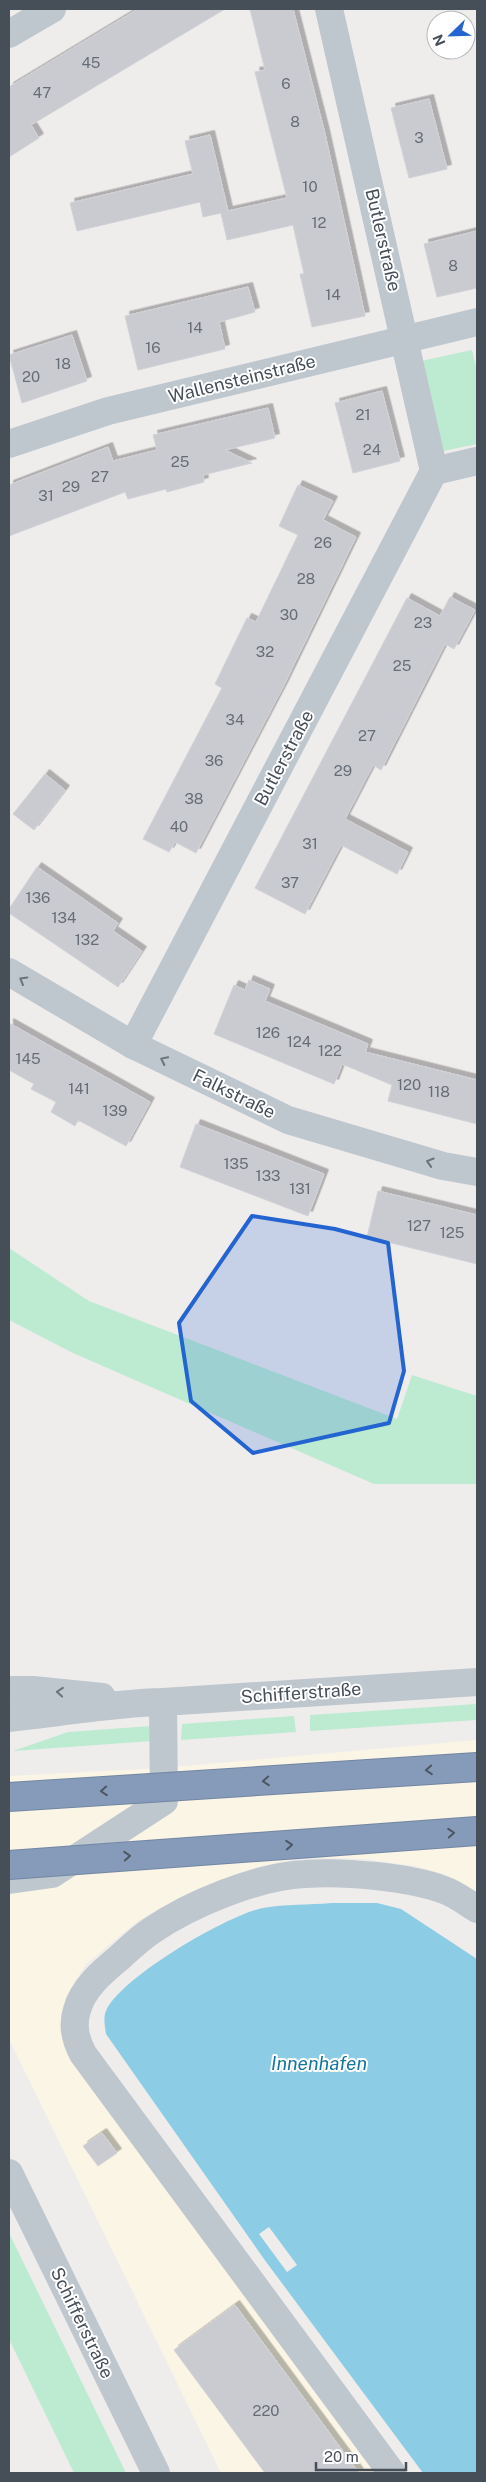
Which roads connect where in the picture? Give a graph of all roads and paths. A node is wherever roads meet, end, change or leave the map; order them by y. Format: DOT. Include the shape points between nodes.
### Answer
graph roads {
  1 [pos="52,9"];
  2 [pos="329,9"];
  3 [pos="9,34"];
  4 [pos="476,327"];
  5 [pos="405,339"];
  6 [pos="9,444"];
  7 [pos="477,460"];
  8 [pos="434,471"];
  9 [pos="9,972"];
  10 [pos="134,1045"];
  11 [pos="477,1172"];
  12 [pos="477,1682"];
  13 [pos="9,1690"];
  14 [pos="126,1702"];
  15 [pos="163,1702"];
  16 [pos="9,1718"];
  17 [pos="477,1767"];
  18 [pos="9,1797"];
  19 [pos="477,1832"];
  20 [pos="9,1865"];
  21 [pos="9,1880"];
  22 [pos="477,1908"];
  23 [pos="9,2173"];
  24 [pos="156,2473"];
  25 [pos="392,2473"];
  1 -- 3 [label="street"];
  2 -- 5 [label="street, Butlerstraße"];
  4 -- 5 [label="street, Wallensteinstraße"];
  5 -- 6 [label="street, Wallensteinstraße" via="108,411"];
  5 -- 8 [label="street, Butlerstraße"];
  7 -- 8 [label="street"];
  8 -- 10 [label="street, Butlerstraße"];
  10 -- 9 [label="street, Falkstraße, one-way"];
  11 -- 10 [label="street, Falkstraße, one-way" via="443,1166 288,1120"];
  12 -- 15 [label="street, Schifferstraße"];
  14 -- 13 [label="street, Schifferstraße, one-way" via="91,1695"];
  14 -- 15 [label="street, Schifferstraße"];
  14 -- 16 [label="street, Schifferstraße"];
  15 -- 21 [label="street" via="164,1802 52,1874"];
  17 -- 18 [label="highway, one-way, bridge"];
  20 -- 19 [label="highway, one-way, bridge"];
  22 -- 25 [label="street" via="444,1890 360,1874 304,1874 256,1883 189,1908 150,1932 96,1977 76,2012 76,2035 83,2054"];
  23 -- 24 [label="street, Schifferstraße"];
}
